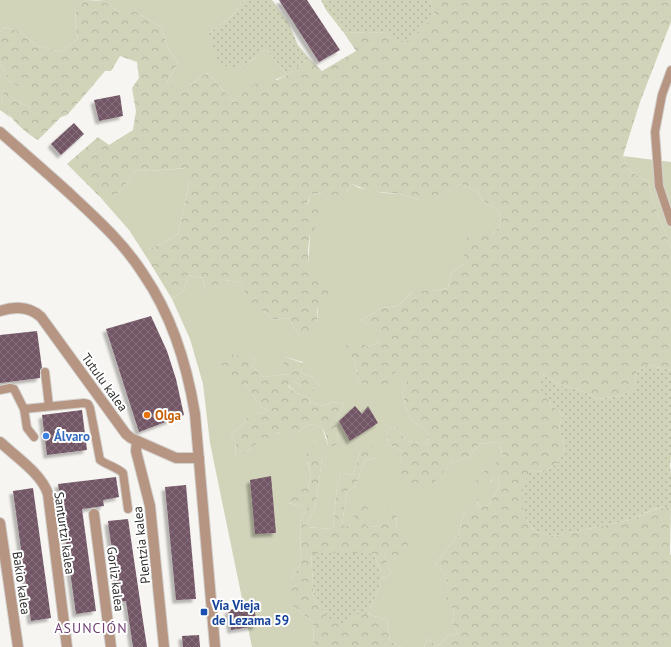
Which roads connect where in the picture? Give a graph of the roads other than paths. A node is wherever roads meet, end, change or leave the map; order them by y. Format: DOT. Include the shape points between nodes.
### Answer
graph roads {
  1 [pos="671,70"];
  2 [pos="0,132"];
  3 [pos="671,222"];
  4 [pos="0,311"];
  5 [pos="45,372"];
  6 [pos="0,390"];
  7 [pos="49,406"];
  8 [pos="24,409"];
  9 [pos="34,437"];
  10 [pos="137,441"];
  11 [pos="0,442"];
  12 [pos="199,458"];
  13 [pos="128,510"];
  14 [pos="94,514"];
  15 [pos="0,523"];
  16 [pos="18,647"];
  17 [pos="67,647"];
  18 [pos="111,647"];
  19 [pos="164,647"];
  20 [pos="215,647"];
  1 -- 3 [label="lane" via="662,95 655,132 659,186"];
  2 -- 12 [label="street" via="98,220 145,275 171,324 183,361 192,392"];
  4 -- 10 [label="street, Tutulu kalea" via="22,308 41,317 126,434"];
  5 -- 7 [label="lane"];
  6 -- 8 [label="lane" via="14,389"];
  7 -- 8 [label="lane"];
  7 -- 13 [label="lane" via="88,404 100,460 122,473"];
  8 -- 9 [label="lane" via="27,428"];
  10 -- 12 [label="street, Tutulu kalea" via="176,458"];
  10 -- 19 [label="street, Plentzia kalea" via="136,451 150,506"];
  11 -- 17 [label="street, Santurtzi kalea" via="30,469 45,486 48,494"];
  12 -- 20 [label="street"];
  14 -- 18 [label="street, Gorliz kalea"];
  15 -- 16 [label="street, Bakio kalea"];
}
